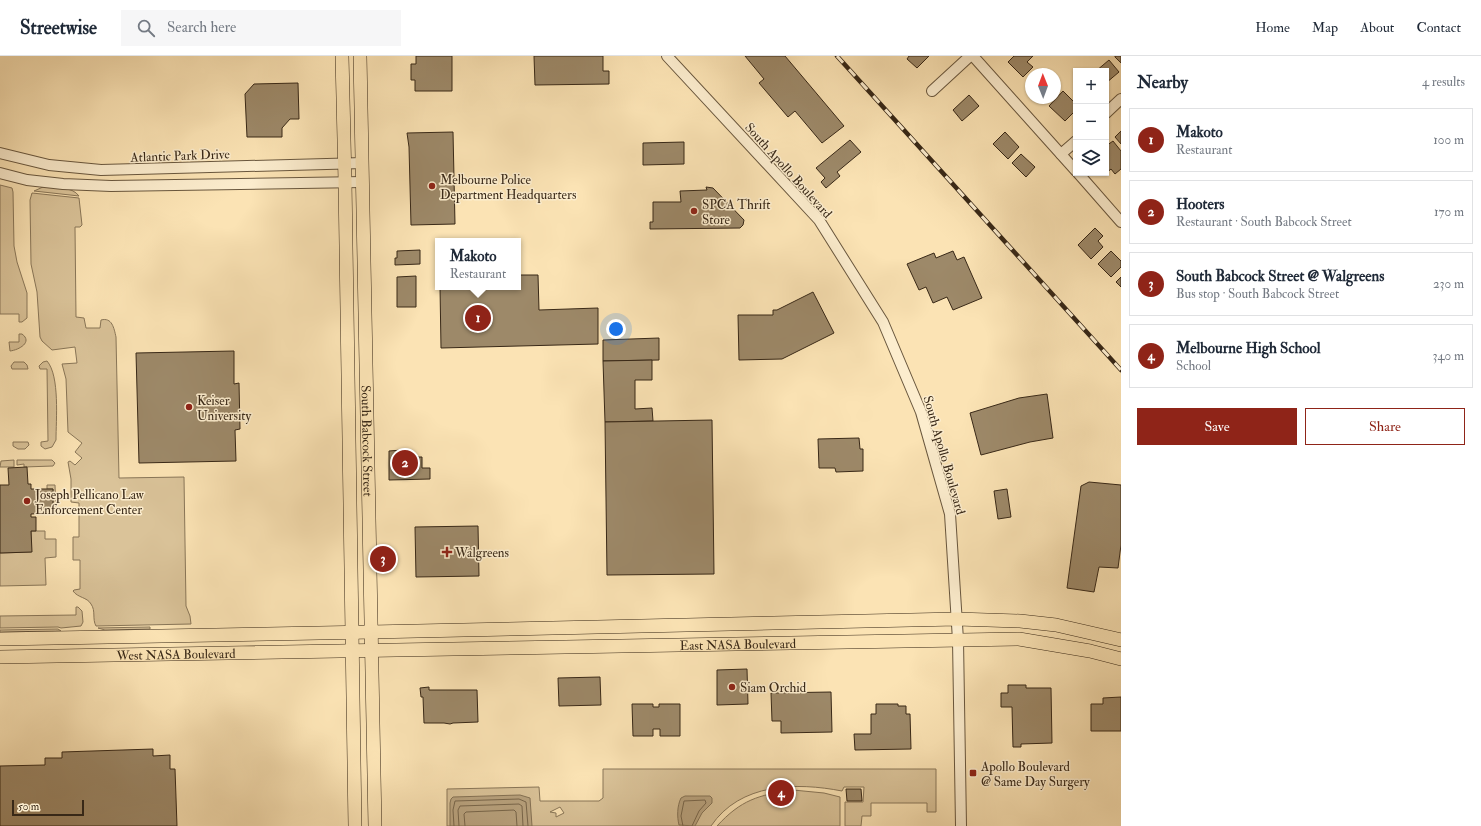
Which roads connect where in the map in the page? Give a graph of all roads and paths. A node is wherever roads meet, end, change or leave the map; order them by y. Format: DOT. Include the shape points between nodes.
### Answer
graph roads {
  1 [pos="342,56"];
  2 [pos="360,56"];
  3 [pos="667,56"];
  4 [pos="970,56"];
  5 [pos="973,56"];
  6 [pos="932,91"];
  7 [pos="1121,99"];
  8 [pos="1109,110"];
  9 [pos="1073,144"];
  10 [pos="0,153"];
  11 [pos="1061,154"];
  12 [pos="345,163"];
  13 [pos="362,163"];
  14 [pos="1073,168"];
  15 [pos="84,169"];
  16 [pos="0,173"];
  17 [pos="1081,176"];
  18 [pos="346,181"];
  19 [pos="363,182"];
  20 [pos="83,185"];
  21 [pos="1121,222"];
  22 [pos="957,619"];
  23 [pos="352,632"];
  24 [pos="371,632"];
  25 [pos="1095,633"];
  26 [pos="0,639"];
  27 [pos="958,640"];
  28 [pos="1121,640"];
  29 [pos="352,650"];
  30 [pos="372,650"];
  31 [pos="1090,651"];
  32 [pos="0,657"];
  33 [pos="1121,659"];
  34 [pos="355,826"];
  35 [pos="375,826"];
  36 [pos="961,826"];
  1 -- 12 [label="main road, South Babcock Street"];
  2 -- 13 [label="main road, South Babcock Street"];
  3 -- 22 [label="street, South Apollo Boulevard" via="819,220 884,322 922,412 950,514"];
  4 -- 6 [label="street"];
  5 -- 11 [label="street"];
  7 -- 8 [label="street"];
  9 -- 11 [label="street"];
  10 -- 15 [label="street, Atlantic Park Drive" via="49,165"];
  11 -- 14 [label="street"];
  12 -- 13 [label="street, Atlantic Park Drive"];
  12 -- 15 [label="street, Atlantic Park Drive"];
  12 -- 18 [label="main road, South Babcock Street"];
  13 -- 19 [label="main road, South Babcock Street"];
  15 -- 20 [label="street"];
  16 -- 20 [label="street" via="27,180"];
  17 -- 21 [label="street"];
  18 -- 19 [label="street"];
  18 -- 20 [label="street"];
  18 -- 23 [label="main road, South Babcock Street"];
  19 -- 24 [label="main road, South Babcock Street"];
  22 -- 24 [label="main road, East NASA Boulevard"];
  22 -- 25 [label="main road, East NASA Boulevard" via="1020,621"];
  22 -- 27 [label="street, South Apollo Boulevard"];
  23 -- 24 [label="main road"];
  23 -- 26 [label="main road, West NASA Boulevard"];
  23 -- 29 [label="main road, South Babcock Street"];
  24 -- 30 [label="main road, South Babcock Street"];
  25 -- 28 [label="main road, East NASA Boulevard"];
  25 -- 31 [label="main road"];
  27 -- 30 [label="main road, East NASA Boulevard"];
  27 -- 31 [label="main road, East NASA Boulevard" via="1019,639"];
  27 -- 36 [label="street, South Apollo Boulevard"];
  29 -- 30 [label="main road, East NASA Boulevard"];
  29 -- 32 [label="main road, West NASA Boulevard"];
  29 -- 34 [label="main road, South Babcock Street"];
  30 -- 35 [label="main road, South Babcock Street"];
  31 -- 33 [label="main road, East NASA Boulevard"];
}
